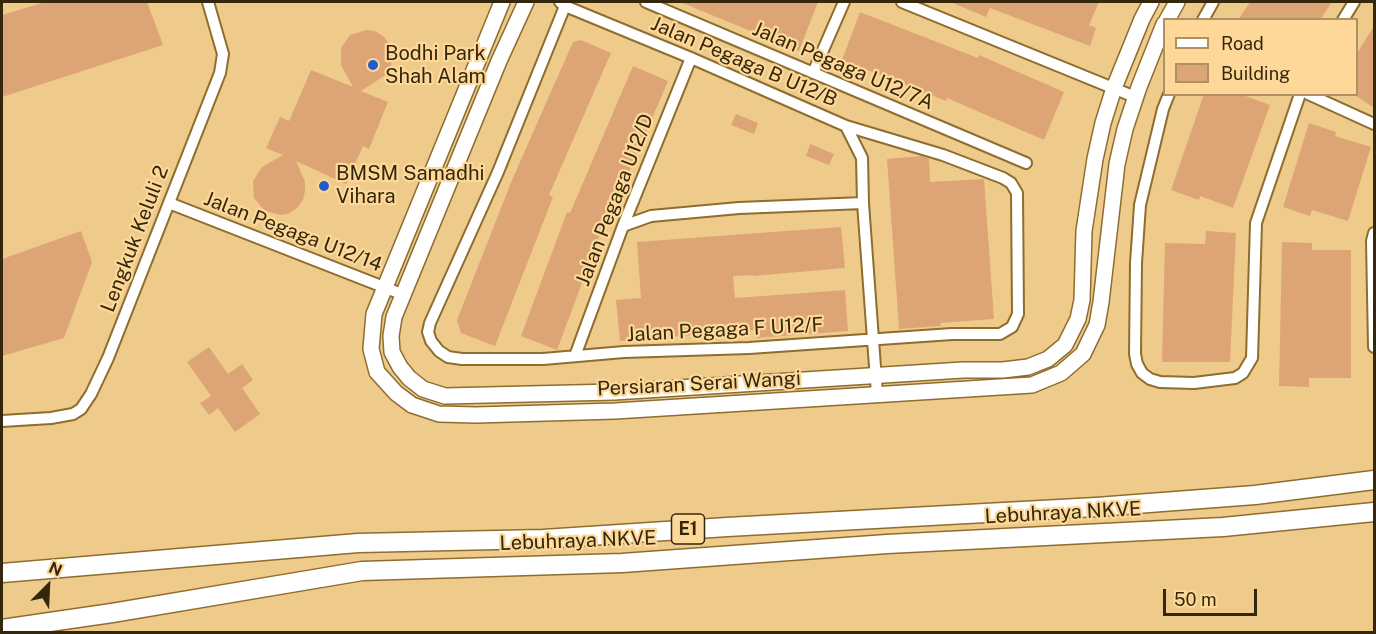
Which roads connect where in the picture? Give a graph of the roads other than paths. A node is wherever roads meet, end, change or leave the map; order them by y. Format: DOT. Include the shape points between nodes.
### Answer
graph roads {
  1 [pos="208,2"];
  2 [pos="502,2"];
  3 [pos="526,2"];
  4 [pos="646,2"];
  5 [pos="844,2"];
  6 [pos="902,2"];
  7 [pos="1151,2"];
  8 [pos="1177,2"];
  9 [pos="1213,2"];
  10 [pos="1354,2"];
  11 [pos="563,4"];
  12 [pos="1168,18"];
  13 [pos="1204,18"];
  14 [pos="1344,18"];
  15 [pos="1163,29"];
  16 [pos="691,58"];
  17 [pos="813,72"];
  18 [pos="1114,88"];
  19 [pos="1168,96"];
  20 [pos="1298,96"];
  21 [pos="1312,96"];
  22 [pos="1136,97"];
  23 [pos="1374,124"];
  24 [pos="846,126"];
  25 [pos="1026,163"];
  26 [pos="169,203"];
  27 [pos="863,203"];
  28 [pos="623,225"];
  29 [pos="1374,233"];
  30 [pos="384,287"];
  31 [pos="404,295"];
  32 [pos="872,339"];
  33 [pos="1374,347"];
  34 [pos="575,356"];
  35 [pos="876,375"];
  36 [pos="877,394"];
  37 [pos="2,421"];
  38 [pos="1374,480"];
  39 [pos="1374,512"];
  40 [pos="2,573"];
  41 [pos="2,629"];
  1 -- 26 [label="street, Lengkuk Keluli 2" via="223,54 220,74"];
  2 -- 30 [label="street, Persiaran Serai Wangi"];
  3 -- 31 [label="street, Persiaran Serai Wangi"];
  4 -- 17 [label="street, Jalan Pegaga U12/7A"];
  5 -- 17 [label="street"];
  6 -- 18 [label="street"];
  7 -- 18 [label="street, Persiaran Serai Wangi"];
  8 -- 12 [label="street, Persiaran Serai Wangi"];
  9 -- 13 [label="street"];
  10 -- 14 [label="street"];
  11 -- 16 [label="street, Jalan Pegaga B U12/B"];
  11 -- 34 [label="street, Jalan Pegaga F U12/F" via="498,172 428,332 431,341 448,357 520,360"];
  15 -- 22 [label="street, Persiaran Serai Wangi"];
  16 -- 24 [label="street, Jalan Pegaga B U12/B"];
  16 -- 28 [label="street, Jalan Pegaga U12/D"];
  17 -- 25 [label="street, Jalan Pegaga U12/7A"];
  18 -- 22 [label="street"];
  18 -- 35 [label="street, Persiaran Serai Wangi" via="1095,159 1083,231 1082,300 1065,345 1028,367"];
  19 -- 20 [label="street" via="1140,205 1135,354 1142,373 1150,379 1194,383 1235,378 1252,358 1256,223"];
  21 -- 23 [label="street"];
  22 -- 36 [label="street, Persiaran Serai Wangi" via="1117,164 1097,325 1083,354 1061,373 1032,385"];
  24 -- 27 [label="street, Jalan Pegaga B U12/B" via="862,158"];
  24 -- 32 [label="street, Jalan Pegaga F U12/F" via="1003,178 1017,193 1018,314 1012,327 1000,334"];
  26 -- 30 [label="street, Jalan Pegaga U12/14"];
  26 -- 37 [label="street, Lengkuk Keluli 2" via="108,358 81,409 51,418"];
  27 -- 28 [label="street" via="651,216"];
  27 -- 32 [label="street, Jalan Pegaga B U12/B"];
  28 -- 34 [label="street, Jalan Pegaga U12/D"];
  29 -- 33 [label="street"];
  30 -- 31 [label="street, Jalan Pegaga U12/14"];
  30 -- 36 [label="street, Persiaran Serai Wangi" via="371,332 377,372 412,405 439,414 615,411"];
  31 -- 35 [label="street, Persiaran Serai Wangi" via="394,317 392,352 409,378 423,389 445,396 614,392"];
  32 -- 34 [label="street, Jalan Pegaga F U12/F"];
  32 -- 35 [label="street, Jalan Pegaga B U12/B"];
  35 -- 36 [label="street, Jalan Pegaga B U12/B"];
  38 -- 40 [label="highway, Lebuhraya NKVE / E1" via="1255,495 1096,507 543,539 358,543"];
  39 -- 41 [label="highway, Lebuhraya NKVE / E1" via="1223,527 886,544 622,563 362,571"];
}
